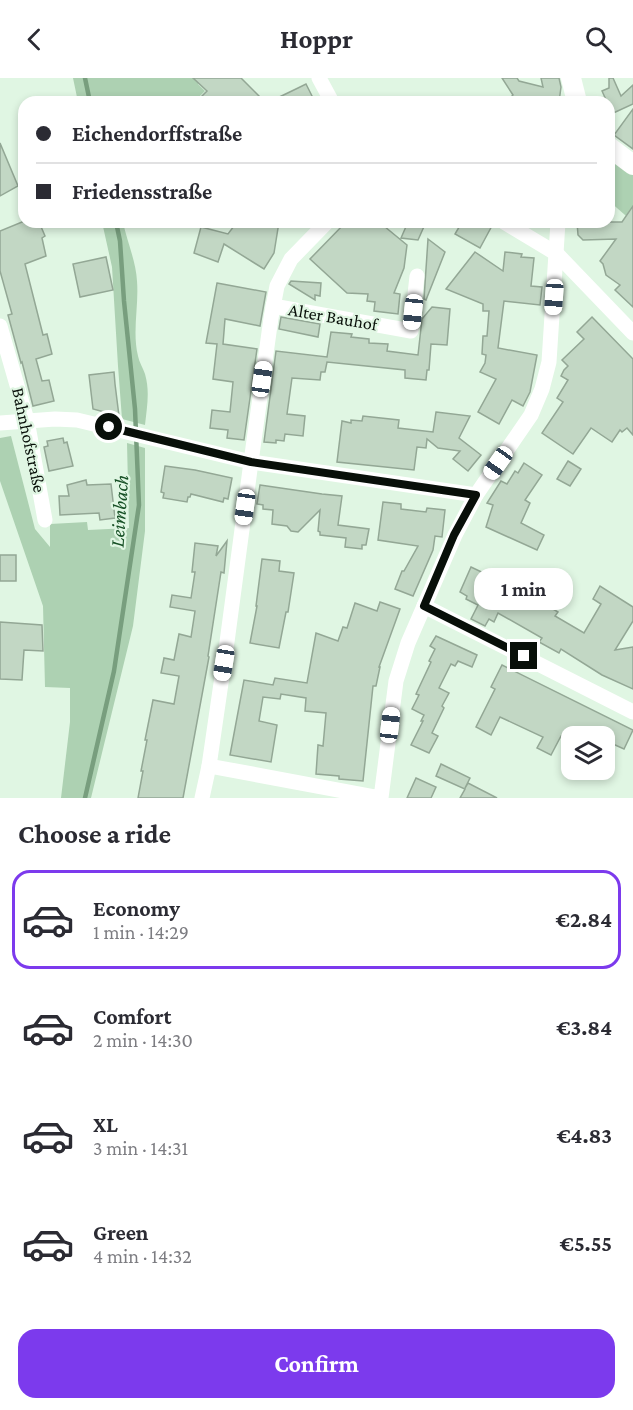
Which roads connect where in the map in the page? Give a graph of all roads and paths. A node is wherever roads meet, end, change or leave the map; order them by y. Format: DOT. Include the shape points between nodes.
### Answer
graph roads {
  1 [pos="319,78"];
  2 [pos="571,78"];
  3 [pos="329,96"];
  4 [pos="576,96"];
  5 [pos="615,152"];
  6 [pos="633,165"];
  7 [pos="321,228"];
  8 [pos="514,228"];
  9 [pos="558,228"];
  10 [pos="557,254"];
  11 [pos="417,276"];
  12 [pos="273,306"];
  13 [pos="0,326"];
  14 [pos="633,333"];
  15 [pos="27,420"];
  16 [pos="0,423"];
  17 [pos="251,462"];
  18 [pos="476,495"];
  19 [pos="45,520"];
  20 [pos="424,606"];
  21 [pos="633,712"];
  22 [pos="209,766"];
  23 [pos="202,798"];
  24 [pos="381,798"];
  1 -- 3 [label="street"];
  2 -- 4 [label="street"];
  5 -- 6 [label="street"];
  7 -- 12 [label="street" via="291,259 277,286"];
  8 -- 10 [label="street"];
  9 -- 10 [label="street"];
  10 -- 14 [label="street"];
  10 -- 18 [label="street" via="549,363 542,389 531,415"];
  11 -- 12 [label="street, Alter Bauhof" via="411,331"];
  12 -- 17 [label="street"];
  13 -- 15 [label="street, Bahnhofstraße"];
  15 -- 16 [label="street"];
  15 -- 17 [label="street" via="77,420"];
  15 -- 19 [label="street, Bahnhofstraße"];
  17 -- 18 [label="street"];
  17 -- 22 [label="street"];
  18 -- 20 [label="street"];
  20 -- 21 [label="street"];
  20 -- 24 [label="street" via="396,681"];
  22 -- 23 [label="street"];
  22 -- 24 [label="street"];
}
